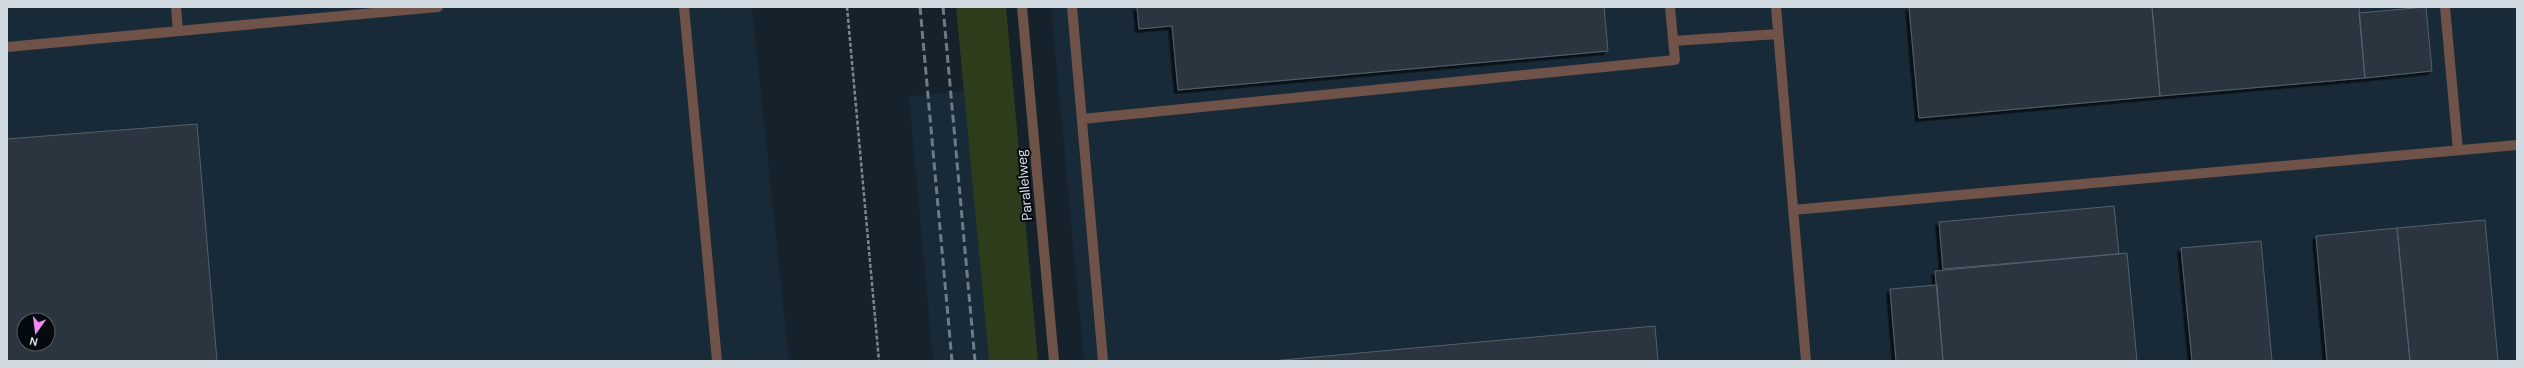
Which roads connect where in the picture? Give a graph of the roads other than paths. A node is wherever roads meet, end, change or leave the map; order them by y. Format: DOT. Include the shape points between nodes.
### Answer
graph roads {
  1 [pos="176,7"];
  2 [pos="438,7"];
  3 [pos="684,7"];
  4 [pos="1022,7"];
  5 [pos="1072,7"];
  6 [pos="1670,7"];
  7 [pos="1776,7"];
  8 [pos="2445,7"];
  9 [pos="178,31"];
  10 [pos="1778,34"];
  11 [pos="1673,41"];
  12 [pos="7,47"];
  13 [pos="1082,119"];
  14 [pos="2517,145"];
  15 [pos="2458,150"];
  16 [pos="1793,210"];
  17 [pos="717,361"];
  18 [pos="1054,361"];
  19 [pos="1103,361"];
  20 [pos="1806,361"];
  1 -- 9 [label="street"];
  2 -- 9 [label="street"];
  3 -- 17 [label="street"];
  4 -- 18 [label="street, Parallelweg"];
  5 -- 13 [label="street"];
  6 -- 11 [label="street"];
  7 -- 10 [label="street"];
  8 -- 15 [label="street"];
  9 -- 12 [label="street"];
  10 -- 11 [label="street"];
  10 -- 16 [label="street"];
  11 -- 13 [label="street" via="1675,60"];
  13 -- 19 [label="street"];
  14 -- 15 [label="street"];
  15 -- 16 [label="street"];
  16 -- 20 [label="street"];
}
